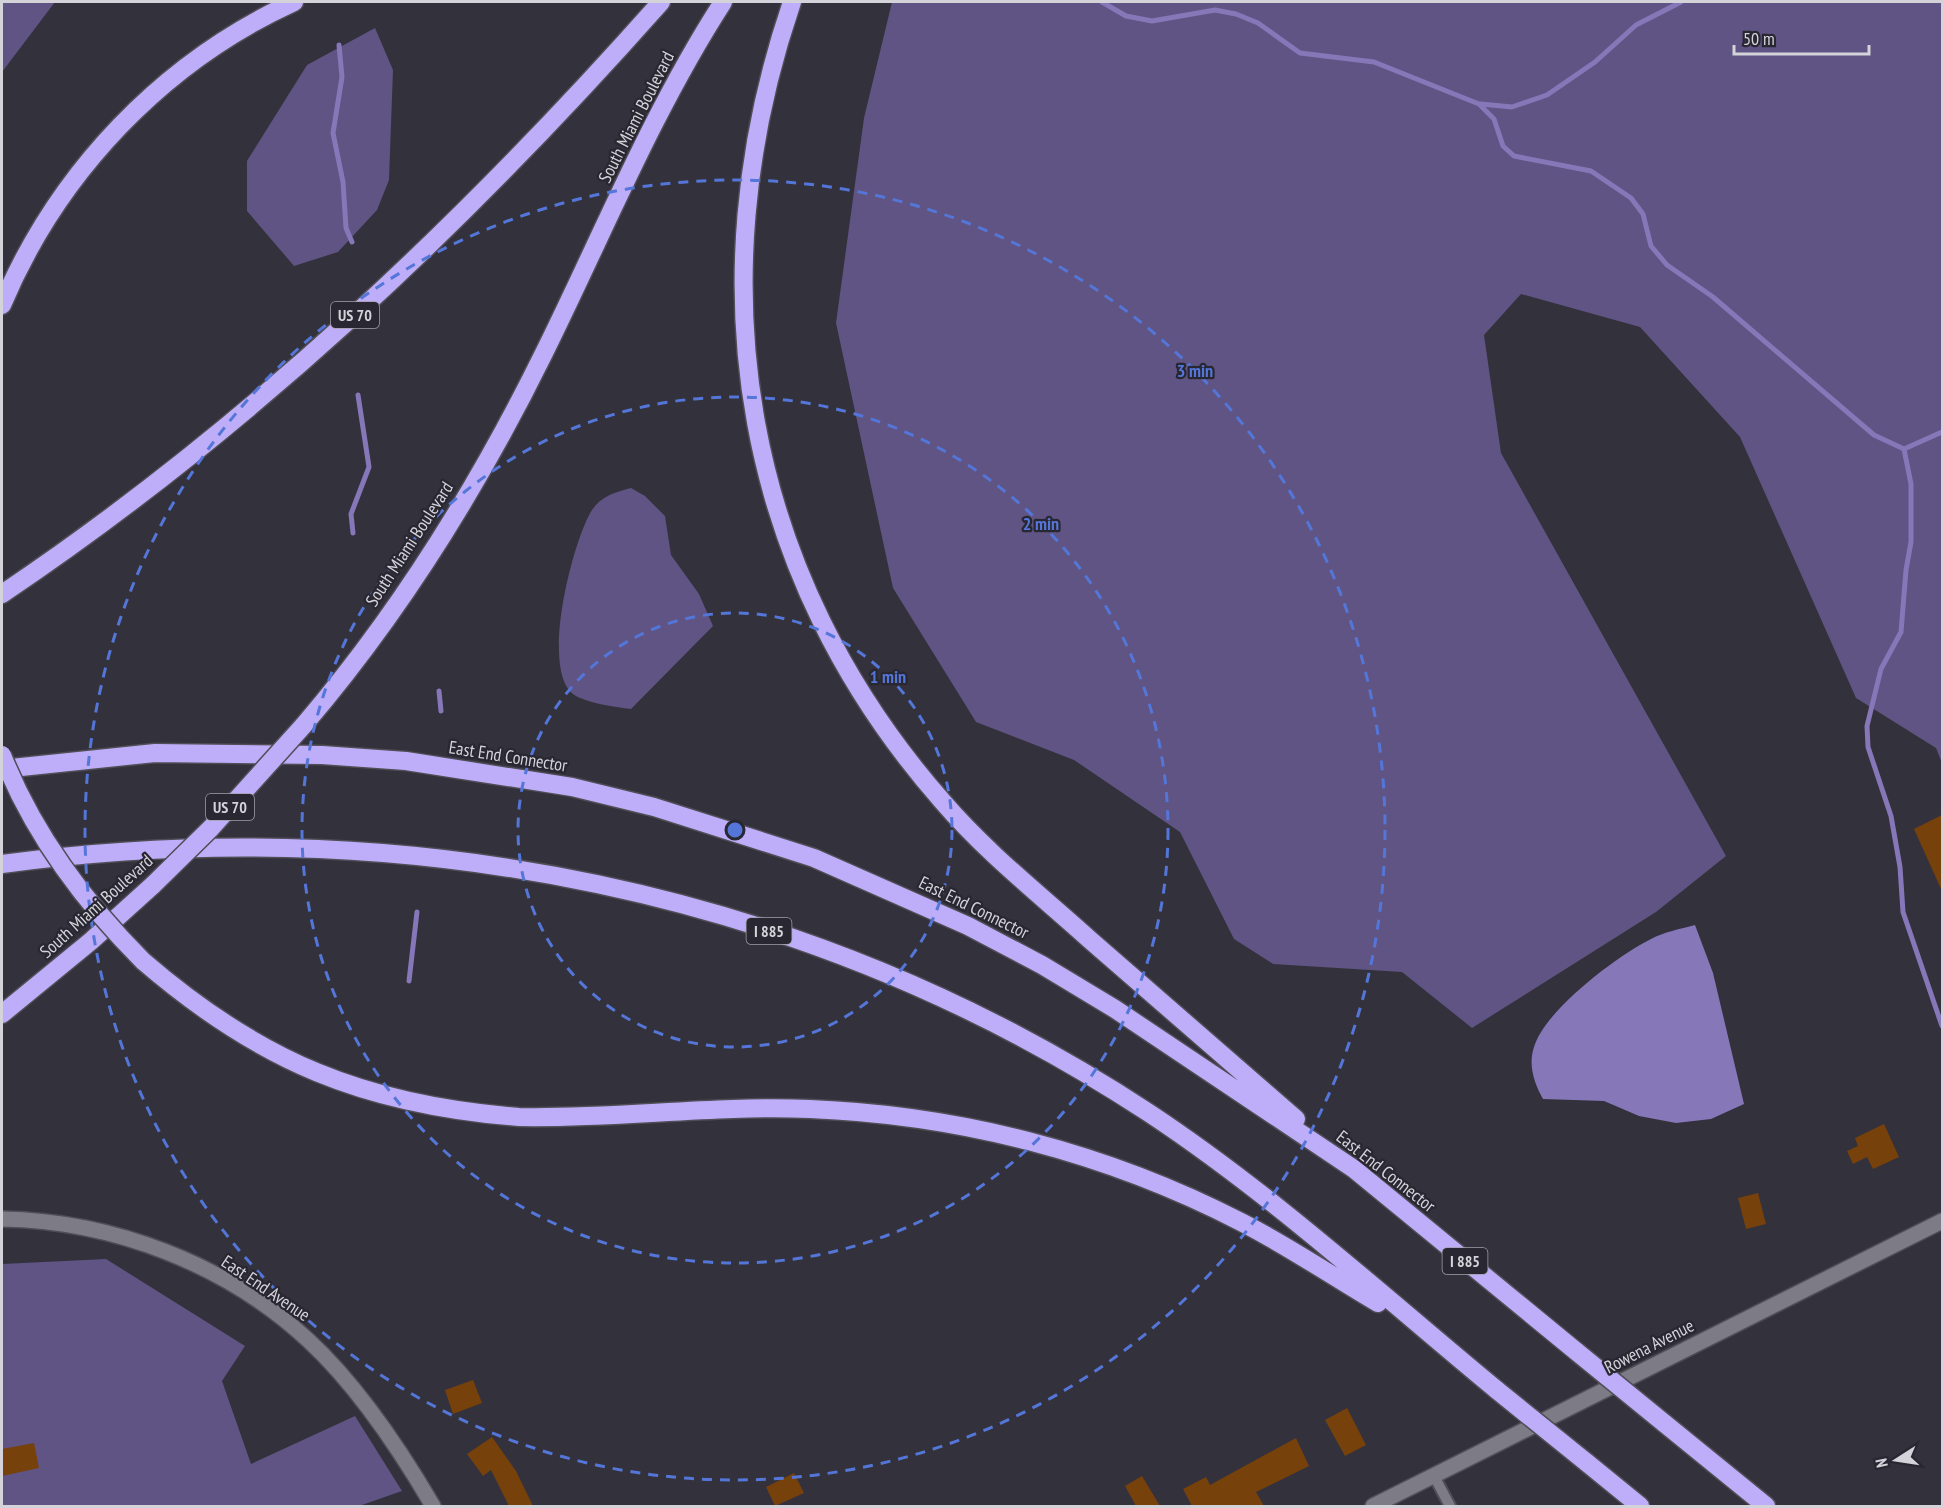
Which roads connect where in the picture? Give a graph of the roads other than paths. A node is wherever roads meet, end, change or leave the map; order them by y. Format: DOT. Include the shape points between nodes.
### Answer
graph roads {
  1 [pos="294,2"];
  2 [pos="661,2"];
  3 [pos="723,2"];
  4 [pos="792,2"];
  5 [pos="2,305"];
  6 [pos="5,591"];
  7 [pos="2,755"];
  8 [pos="2,769"];
  9 [pos="2,864"];
  10 [pos="2,1014"];
  11 [pos="1354,1169"];
  12 [pos="2,1219"];
  13 [pos="1942,1221"];
  14 [pos="1428,1333"];
  15 [pos="1434,1476"];
  16 [pos="433,1506"];
  17 [pos="1373,1506"];
  18 [pos="1450,1506"];
  19 [pos="1640,1506"];
  20 [pos="1766,1506"];
  1 -- 5 [label="highway" via="265,15 194,60 130,115 95,153 54,208 12,279"];
  2 -- 6 [label="highway, US 70" via="516,160 380,293 211,438"];
  3 -- 10 [label="highway, South Miami Boulevard / US 70, bridge" via="663,106 543,356 481,469 420,570 372,639 303,726 211,828 91,941"];
  4 -- 11 [label="highway" via="771,69 753,151 744,233 743,315 751,398 768,479 793,557 827,633 891,738 971,833 1030,890"];
  7 -- 14 [label="highway, bridge" via="22,799 64,870 116,934 177,990 244,1037 318,1074 397,1100 458,1111 561,1118 766,1109 849,1111 931,1120 1052,1147 1131,1173 1225,1214"];
  8 -- 11 [label="highway, East End Connector / I 885" via="155,753 322,754 489,772 654,807 814,858 968,926 1114,1009"];
  9 -- 14 [label="highway, I 885" via="159,848 317,847 397,853 554,874 708,912 785,936 860,964 1006,1030 1146,1111 1213,1156"];
  11 -- 20 [label="highway, East End Connector / I 885, bridge"];
  12 -- 16 [label="street, East End Avenue" via="52,1222 131,1239 209,1272 269,1308 308,1340 355,1392"];
  13 -- 15 [label="street, Rowena Avenue"];
  14 -- 19 [label="highway, I 885, bridge"];
  15 -- 17 [label="street, Rowena Avenue"];
  15 -- 18 [label="lane"];
}
